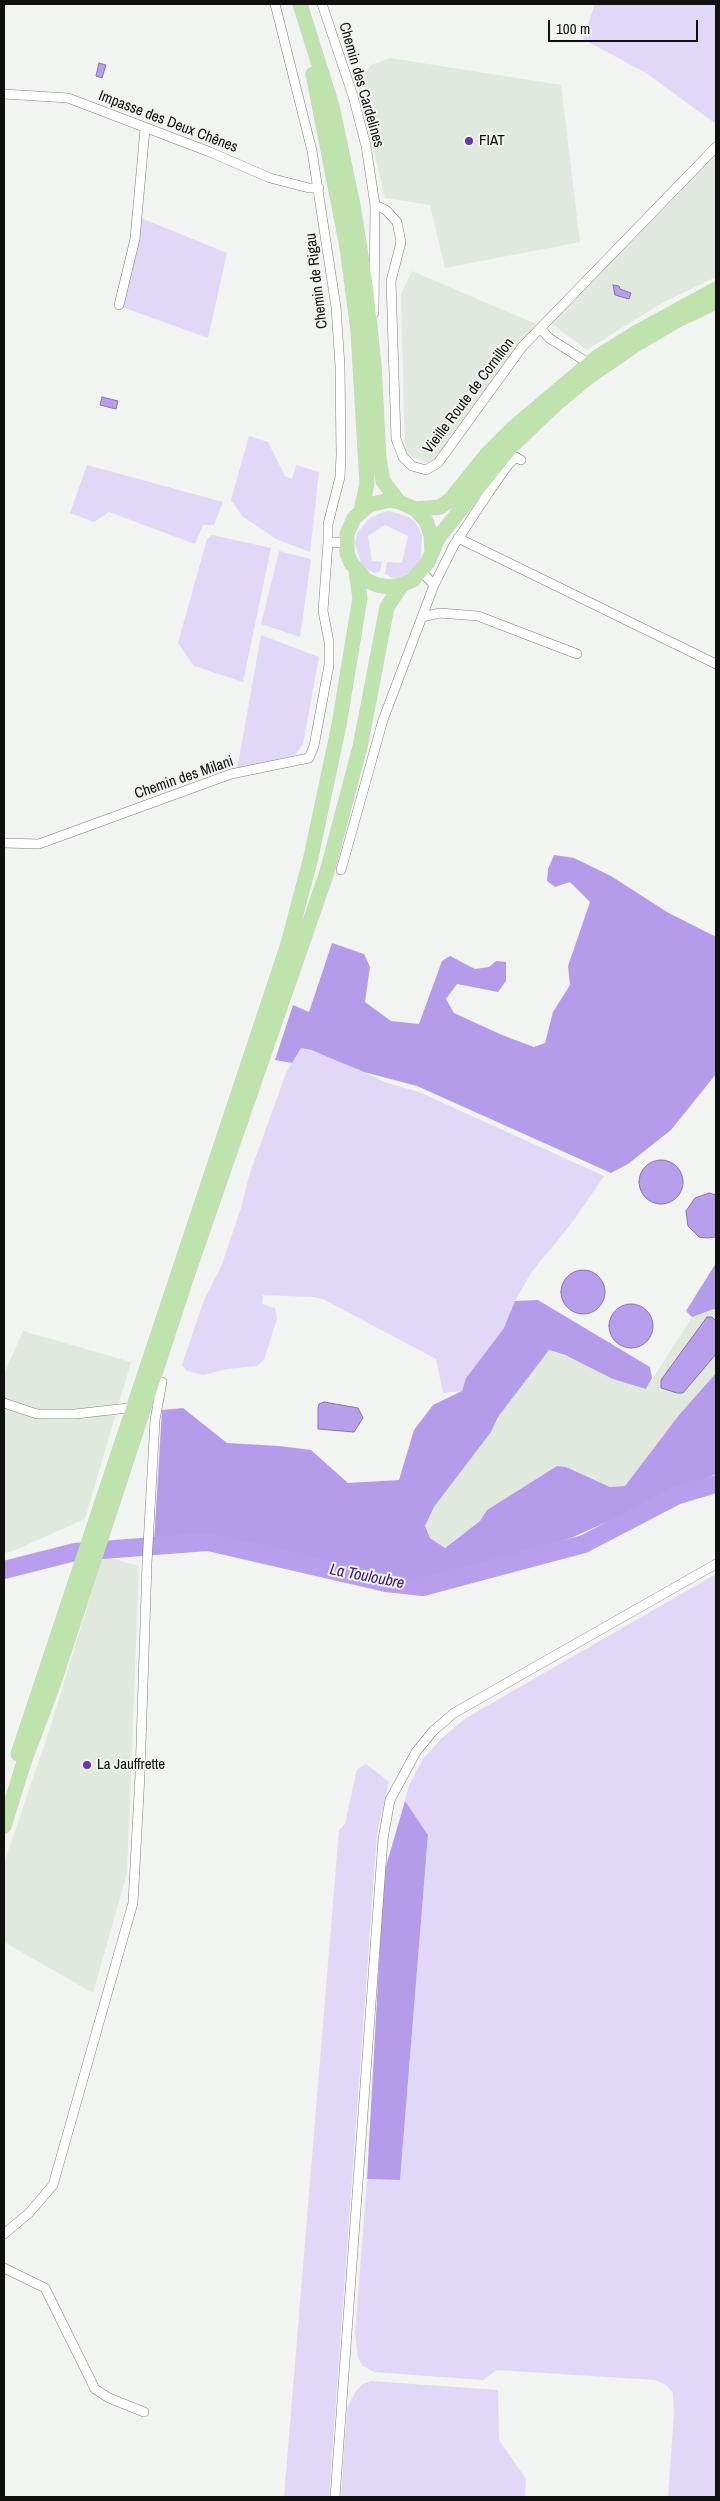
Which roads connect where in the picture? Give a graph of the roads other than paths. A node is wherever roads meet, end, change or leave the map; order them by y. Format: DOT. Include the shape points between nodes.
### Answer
graph roads {
  1 [pos="275,4"];
  2 [pos="300,4"];
  3 [pos="322,4"];
  4 [pos="305,19"];
  5 [pos="4,94"];
  6 [pos="146,129"];
  7 [pos="716,146"];
  8 [pos="319,188"];
  9 [pos="375,205"];
  10 [pos="716,289"];
  11 [pos="716,302"];
  12 [pos="119,305"];
  13 [pos="541,329"];
  14 [pos="374,366"];
  15 [pos="594,366"];
  16 [pos="520,460"];
  17 [pos="399,502"];
  18 [pos="415,509"];
  19 [pos="360,511"];
  20 [pos="458,538"];
  21 [pos="328,542"];
  22 [pos="346,543"];
  23 [pos="432,550"];
  24 [pos="356,571"];
  25 [pos="422,572"];
  26 [pos="402,585"];
  27 [pos="434,586"];
  28 [pos="422,617"];
  29 [pos="577,654"];
  30 [pos="716,664"];
  31 [pos="4,843"];
  32 [pos="341,870"];
  33 [pos="149,1379"];
  34 [pos="4,1403"];
  35 [pos="139,1408"];
  36 [pos="716,1564"];
  37 [pos="85,1569"];
  38 [pos="4,1796"];
  39 [pos="4,1826"];
  40 [pos="4,2234"];
  41 [pos="4,2268"];
  42 [pos="144,2412"];
  43 [pos="335,2497"];
  1 -- 8 [label="street, Chemin de Rigau" via="307,123"];
  2 -- 4 [label="main road"];
  3 -- 9 [label="street, Chemin des Cardelines" via="366,146"];
  4 -- 14 [label="main road" via="332,106 353,205"];
  4 -- 19 [label="main road" via="305,35 334,167 358,332 367,484"];
  5 -- 6 [label="street, Impasse des Deux Chênes" via="68,98"];
  6 -- 8 [label="street, Impasse des Deux Chênes" via="270,178"];
  6 -- 12 [label="street" via="135,239"];
  7 -- 13 [label="street, Vieille Route de Cornillon"];
  8 -- 21 [label="street, Chemin de Rigau" via="336,307 340,384 340,477 328,524"];
  9 -- 13 [label="street, Vieille Route de Cornillon" via="386,210 397,222 401,242 391,281 396,439 403,457 412,466 426,470 438,463 522,347"];
  9 -- 14 [label="street, Chemin des Cardelines"];
  10 -- 15 [label="main road" via="637,332"];
  11 -- 15 [label="main road"];
  13 -- 15 [label="street" via="549,338"];
  14 -- 17 [label="main road" via="379,459 384,481"];
  15 -- 18 [label="main road" via="513,428 450,500 440,507"];
  15 -- 23 [label="main road" via="512,446 438,538"];
  16 -- 20 [label="street" via="516,457 508,465"];
  17 -- 18 [label="main road"];
  17 -- 19 [label="main road" via="379,502"];
  18 -- 23 [label="main road" via="426,520 432,535"];
  19 -- 22 [label="main road" via="350,526"];
  20 -- 27 [label="street"];
  20 -- 30 [label="street"];
  21 -- 22 [label="street"];
  21 -- 31 [label="street, Chemin des Milani" via="323,612 329,642 329,665 314,746 308,758 231,774 39,844"];
  22 -- 24 [label="main road" via="350,563"];
  23 -- 25 [label="main road"];
  24 -- 26 [label="main road" via="377,585"];
  24 -- 33 [label="main road" via="360,598 330,770 304,883 288,944"];
  25 -- 26 [label="main road"];
  25 -- 27 [label="street"];
  26 -- 33 [label="main road" via="387,607 360,747 327,872"];
  27 -- 28 [label="street"];
  28 -- 29 [label="street" via="440,613 478,616"];
  28 -- 32 [label="street" via="383,720"];
  33 -- 35 [label="main road"];
  33 -- 40 [label="street" via="162,1382 155,1420 146,1563 133,1904 53,2185 29,2213"];
  34 -- 35 [label="street" via="37,1414"];
  35 -- 37 [label="main road"];
  36 -- 43 [label="street" via="454,1713 416,1752 390,1800 383,1838"];
  37 -- 38 [label="main road"];
  37 -- 39 [label="main road"];
  41 -- 42 [label="street" via="45,2288 94,2389"];
}
